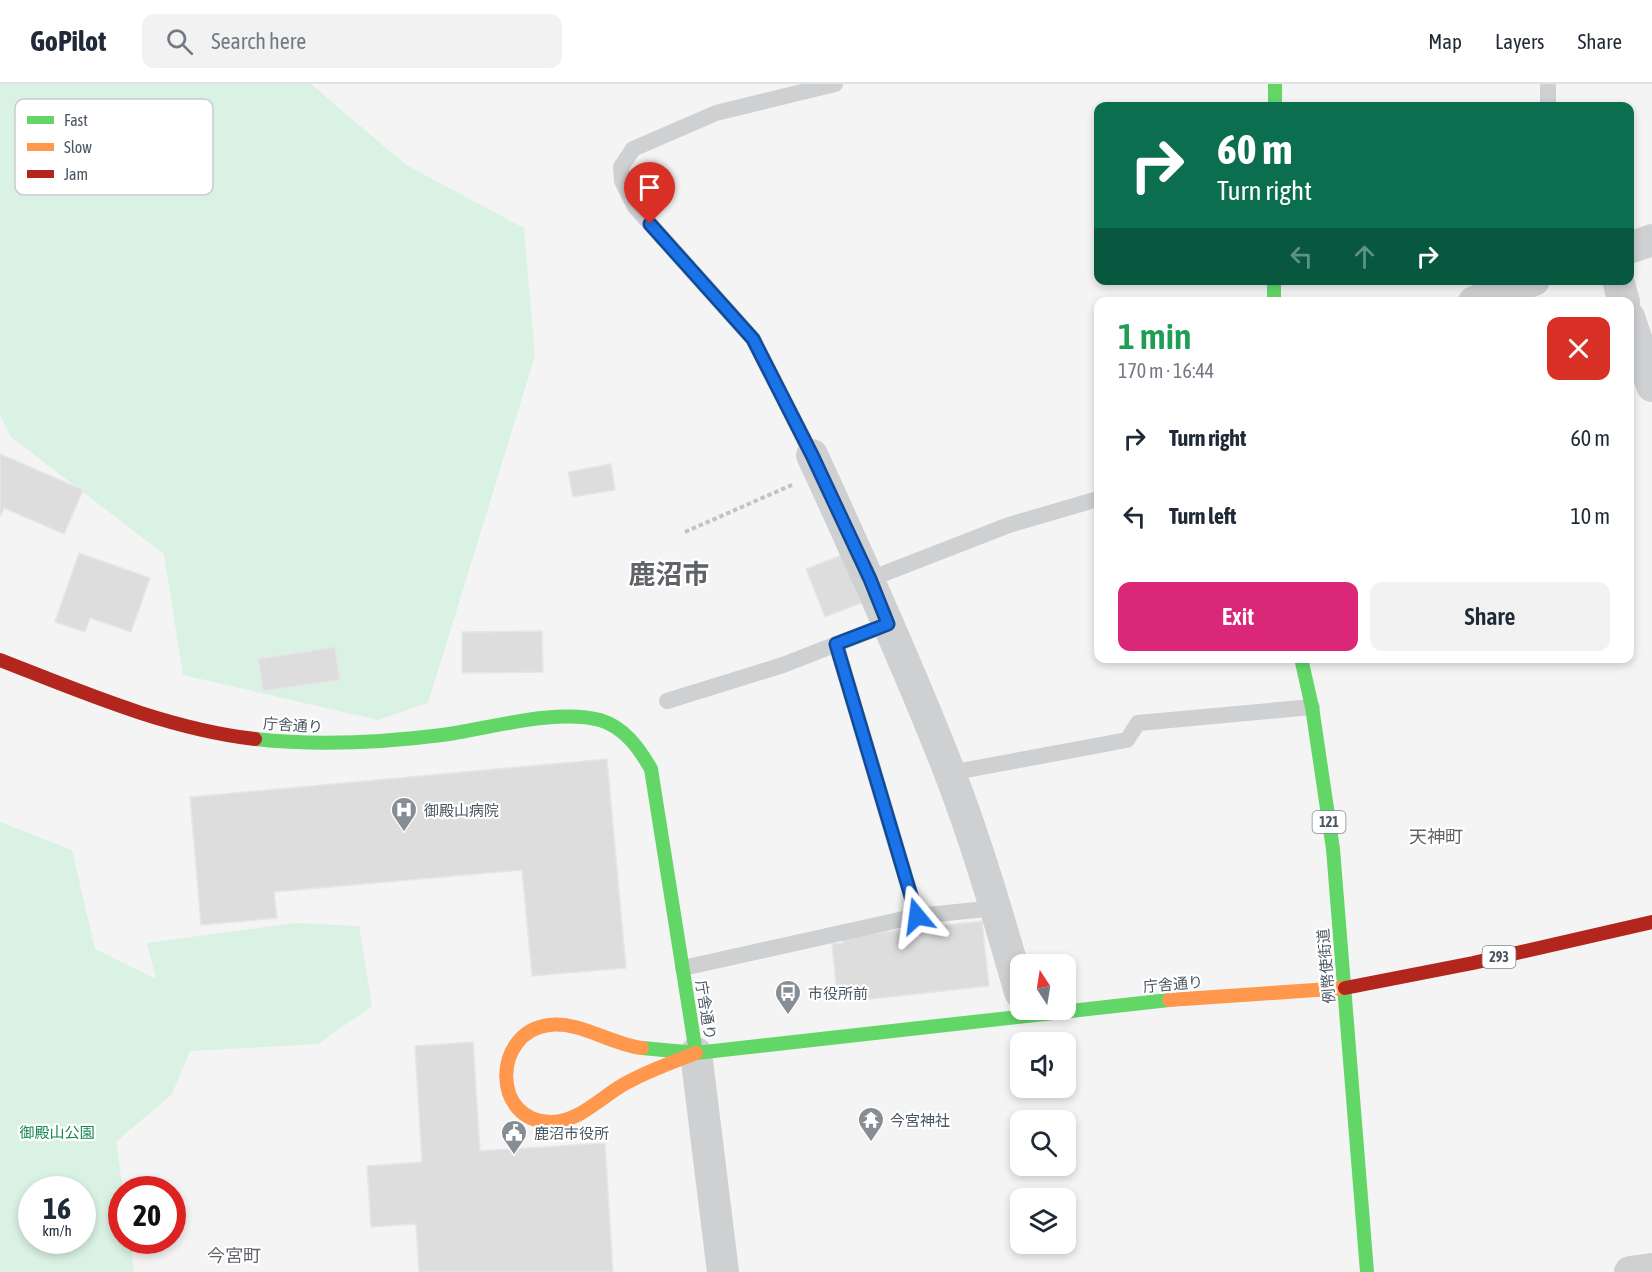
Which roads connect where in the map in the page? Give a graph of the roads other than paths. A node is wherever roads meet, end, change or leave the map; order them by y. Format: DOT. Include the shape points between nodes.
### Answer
graph roads {
  1 [pos="835,84"];
  2 [pos="1275,84"];
  3 [pos="1548,84"];
  4 [pos="1275,102"];
  5 [pos="1548,102"];
  6 [pos="1652,240"];
  7 [pos="1634,246"];
  8 [pos="1520,285"];
  9 [pos="1488,297"];
  10 [pos="1634,332"];
  11 [pos="1652,386"];
  12 [pos="816,464"];
  13 [pos="1094,500"];
  14 [pos="870,579"];
  15 [pos="888,624"];
  16 [pos="836,644"];
  17 [pos="0,660"];
  18 [pos="1302,663"];
  19 [pos="667,701"];
  20 [pos="1312,707"];
  21 [pos="950,773"];
  22 [pos="996,908"];
  23 [pos="917,916"];
  24 [pos="1652,922"];
  25 [pos="1010,957"];
  26 [pos="683,968"];
  27 [pos="1345,988"];
  28 [pos="1076,1004"];
  29 [pos="1010,1008"];
  30 [pos="696,1053"];
  31 [pos="1652,1269"];
  32 [pos="723,1272"];
  33 [pos="1367,1272"];
  34 [pos="1630,1272"];
  1 -- 12 [label="lane" via="716,112 633,149 621,168 622,181 635,207 753,339"];
  2 -- 4 [label="main road"];
  3 -- 5 [label="lane"];
  6 -- 7 [label="street"];
  8 -- 9 [label="street"];
  10 -- 11 [label="street"];
  12 -- 14 [label="street"];
  13 -- 14 [label="lane" via="1009,525"];
  14 -- 15 [label="street"];
  15 -- 16 [label="lane"];
  15 -- 21 [label="street"];
  16 -- 19 [label="lane"];
  16 -- 23 [label="lane"];
  17 -- 26 [label="main road, 庁舎通り" via="159,718 259,740 335,744 411,740 566,717 599,720 620,729 643,753 651,769"];
  18 -- 20 [label="main road, 例幣使街道 / 121"];
  20 -- 21 [label="lane" via="1138,723 1127,740"];
  20 -- 27 [label="main road, 例幣使街道 / 121" via="1333,849"];
  21 -- 22 [label="street"];
  22 -- 23 [label="lane"];
  22 -- 25 [label="street"];
  23 -- 26 [label="lane"];
  24 -- 27 [label="main road, 庁舎通り / 293"];
  26 -- 30 [label="main road, 庁舎通り"];
  27 -- 28 [label="main road, 庁舎通り"];
  27 -- 33 [label="main road, 例幣使街道 / 121"];
  29 -- 30 [label="main road, 庁舎通り"];
  30 -- 30 [label="main road" via="636,1078 580,1113 553,1122 532,1119 518,1108 505,1078 507,1058 516,1041 545,1024 572,1027 628,1046"];
  30 -- 32 [label="street"];
  31 -- 34 [label="street"];
}
